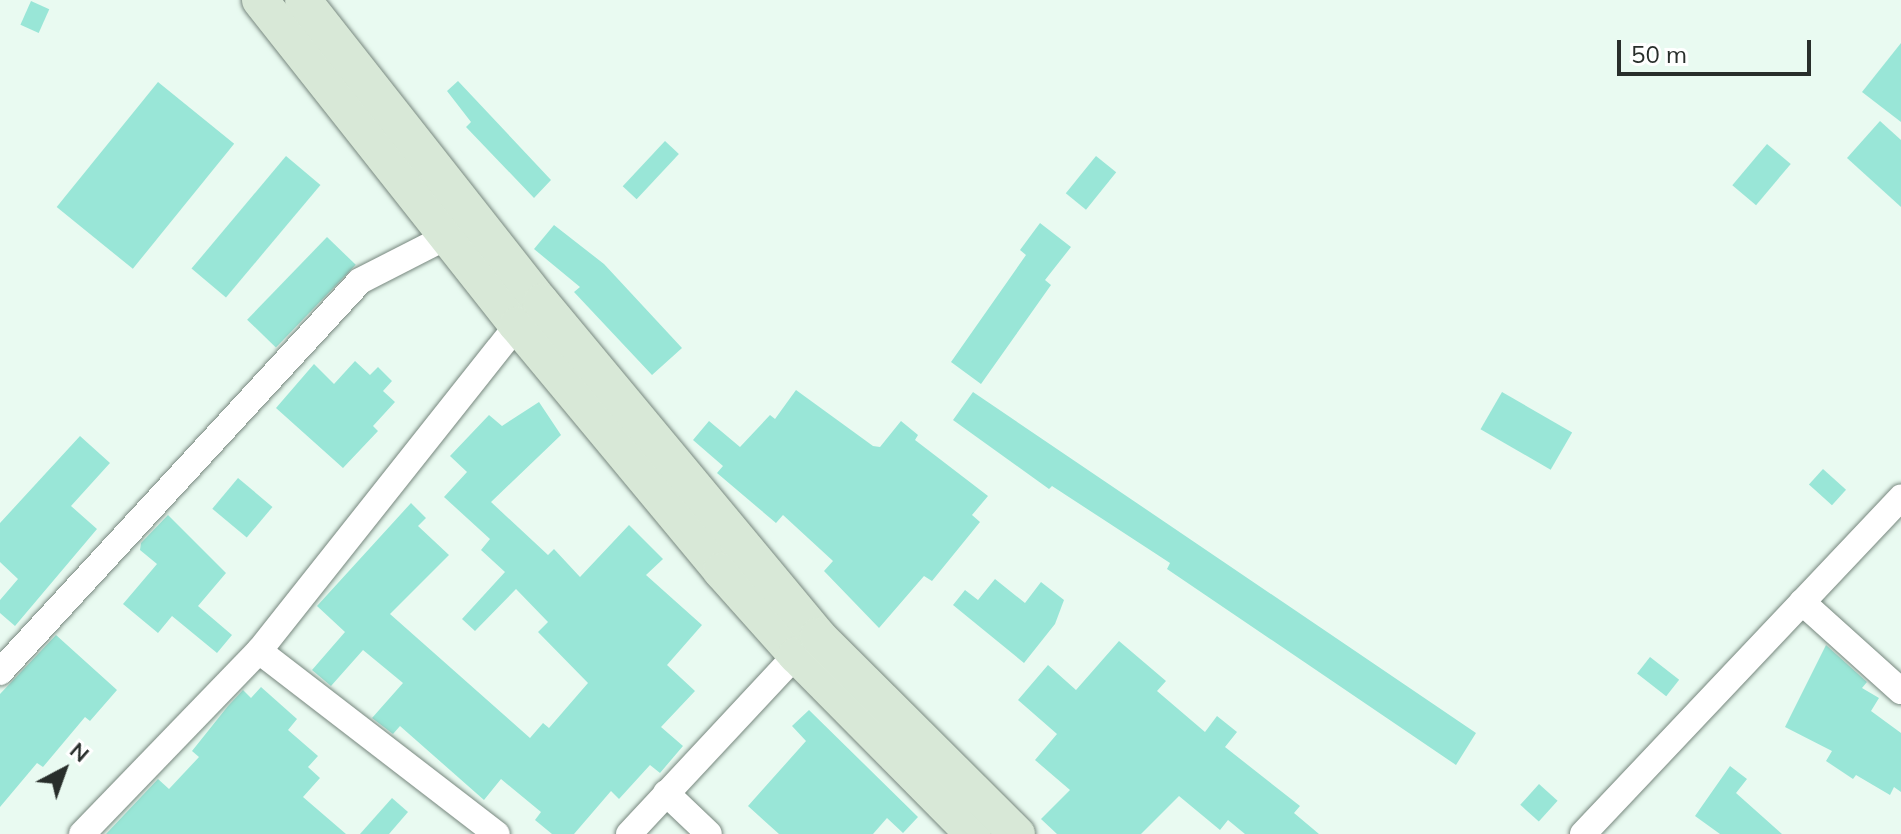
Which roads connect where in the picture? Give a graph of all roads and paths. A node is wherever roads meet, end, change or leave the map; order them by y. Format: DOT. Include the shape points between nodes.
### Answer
graph roads {
  1 [pos="260,0"];
  2 [pos="303,0"];
  3 [pos="448,236"];
  4 [pos="517,325"];
  5 [pos="1901,498"];
  6 [pos="1802,602"];
  7 [pos="259,651"];
  8 [pos="796,655"];
  9 [pos="0,672"];
  10 [pos="1901,691"];
  11 [pos="666,793"];
  12 [pos="87,832"];
  13 [pos="497,834"];
  14 [pos="629,834"];
  15 [pos="709,834"];
  16 [pos="973,834"];
  17 [pos="1017,834"];
  18 [pos="1583,834"];
  1 -- 3 [label="street"];
  2 -- 17 [label="street" via="541,302 818,636"];
  3 -- 4 [label="street"];
  3 -- 9 [label="street" via="360,281"];
  4 -- 7 [label="street"];
  4 -- 8 [label="street"];
  5 -- 6 [label="street"];
  6 -- 10 [label="street"];
  6 -- 18 [label="street"];
  7 -- 12 [label="street"];
  7 -- 13 [label="street"];
  8 -- 11 [label="street"];
  8 -- 16 [label="street"];
  11 -- 14 [label="street"];
  11 -- 15 [label="street"];
}
